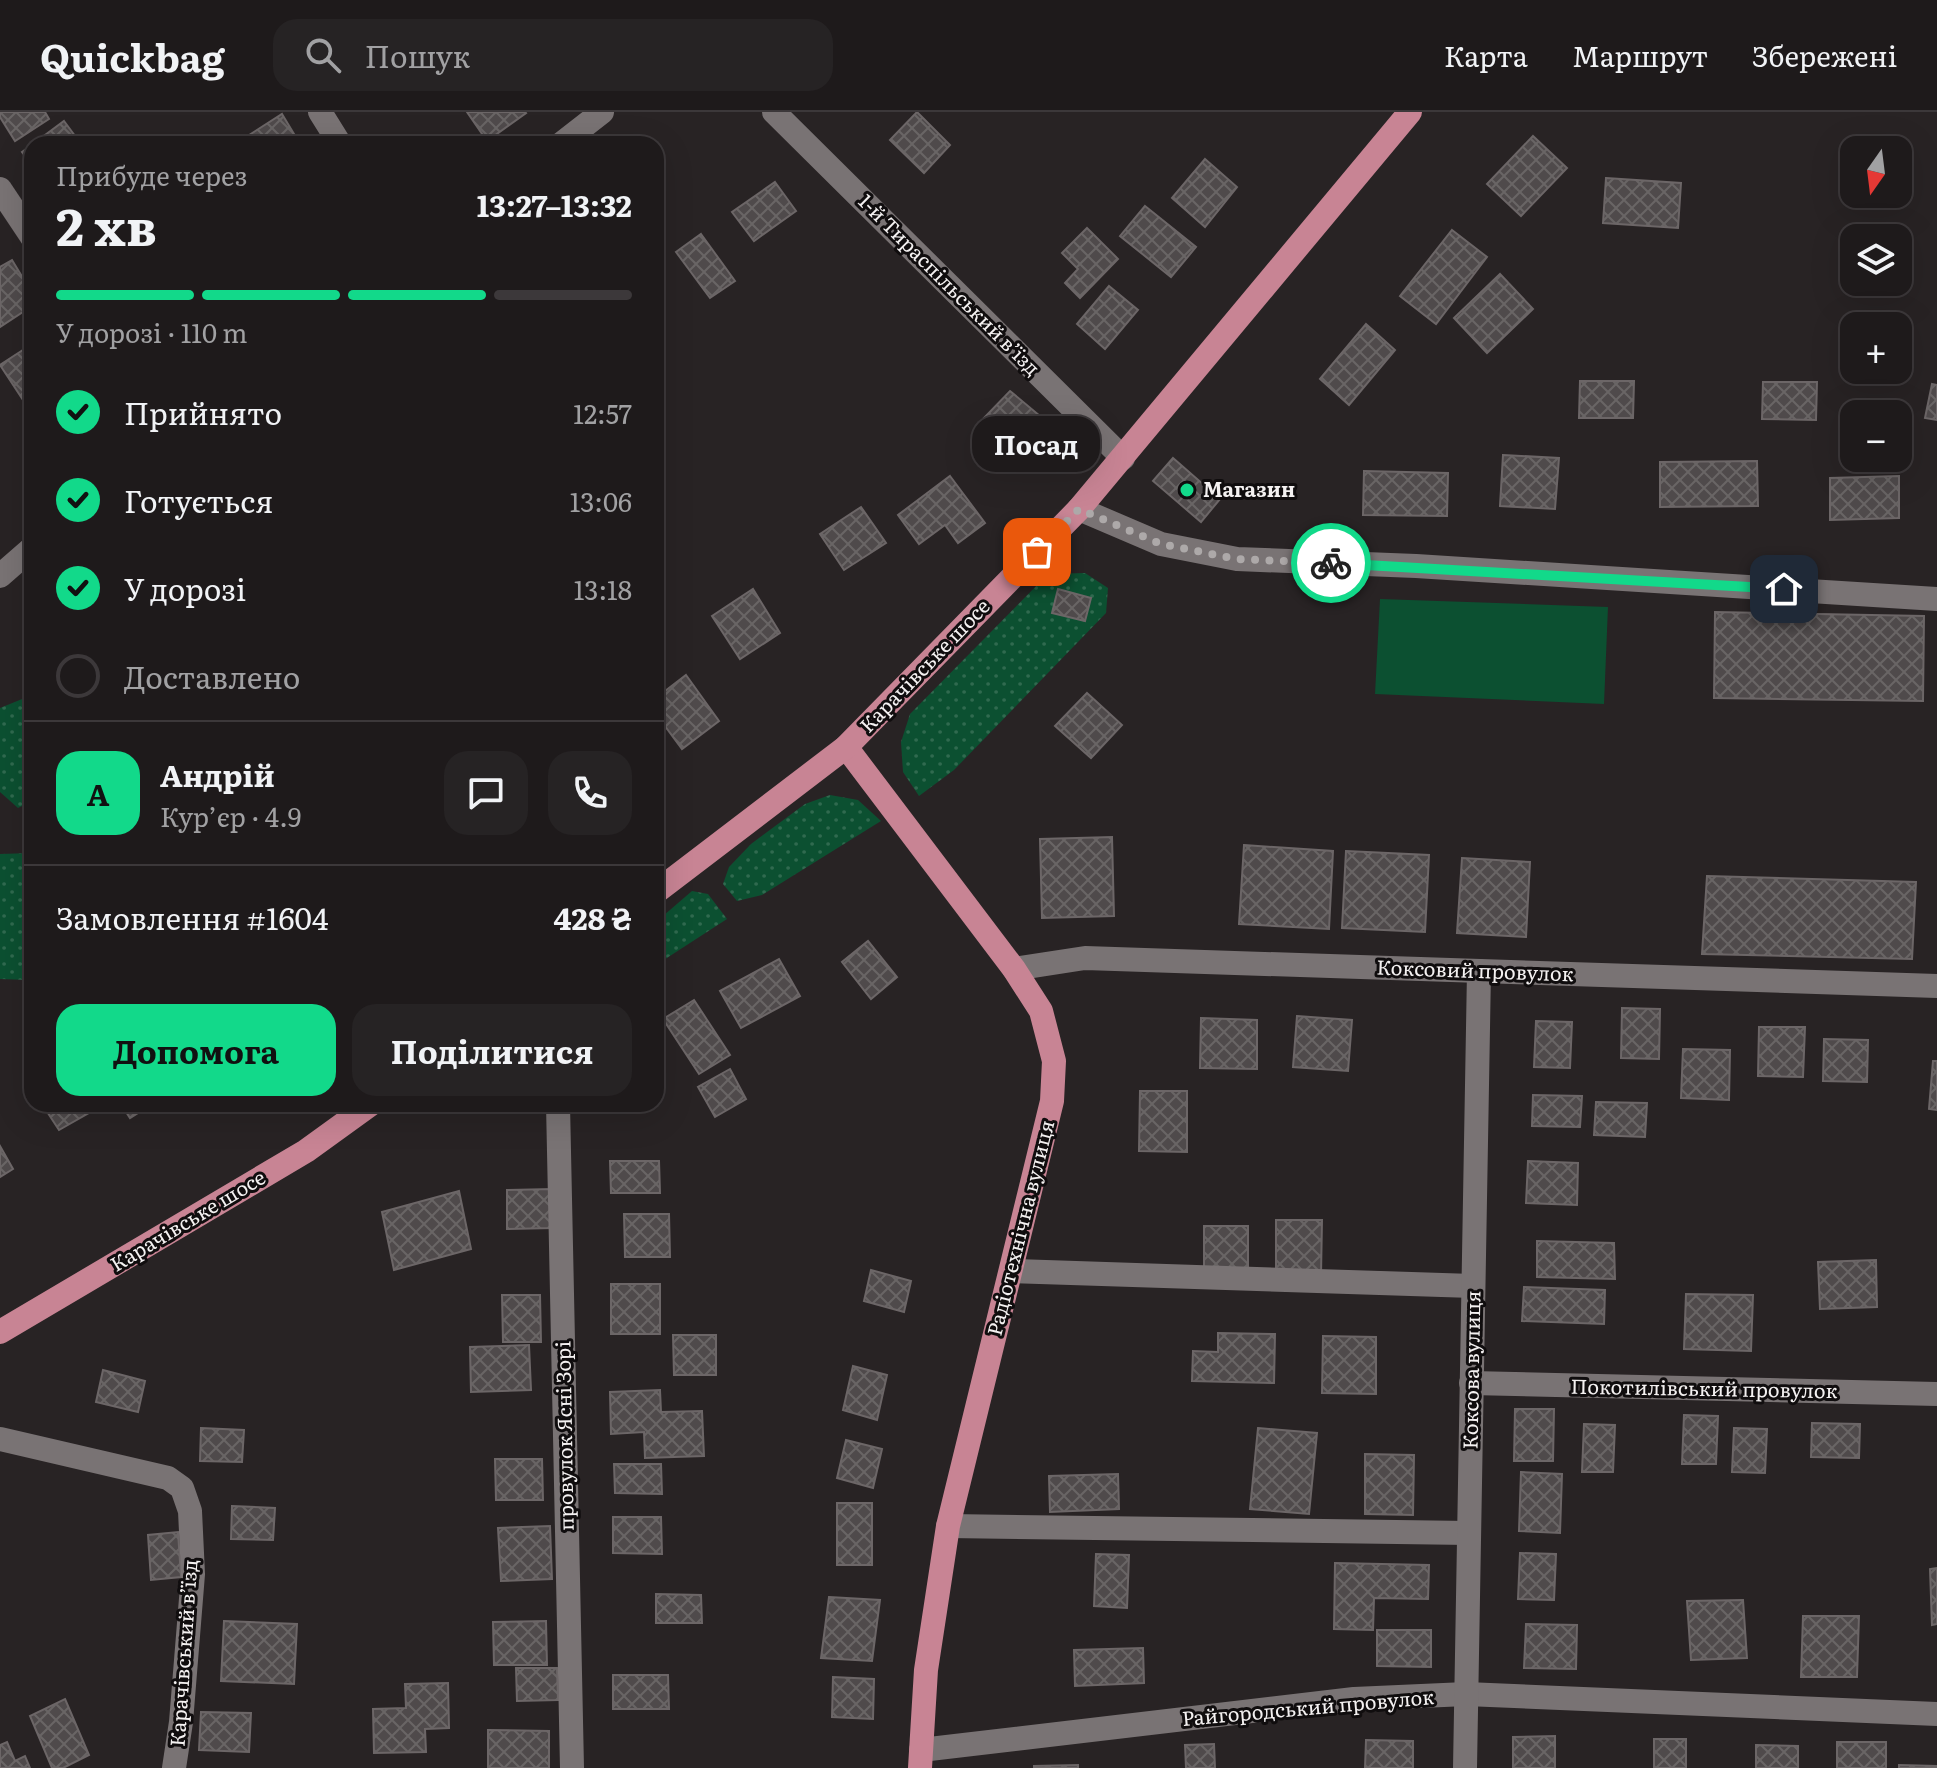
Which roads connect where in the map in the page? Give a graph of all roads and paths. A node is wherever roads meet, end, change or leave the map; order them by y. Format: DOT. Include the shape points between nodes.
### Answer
graph roads {
  1 [pos="320,112"];
  2 [pos="602,112"];
  3 [pos="1410,112"];
  4 [pos="778,114"];
  5 [pos="335,136"];
  6 [pos="571,136"];
  7 [pos="0,189"];
  8 [pos="24,225"];
  9 [pos="1123,458"];
  10 [pos="1079,509"];
  11 [pos="24,555"];
  12 [pos="0,576"];
  13 [pos="1937,599"];
  14 [pos="846,747"];
  15 [pos="664,886"];
  16 [pos="1014,969"];
  17 [pos="1479,971"];
  18 [pos="1937,986"];
  19 [pos="360,1112"];
  20 [pos="558,1112"];
  21 [pos="1012,1271"];
  22 [pos="1473,1286"];
  23 [pos="0,1332"];
  24 [pos="1471,1383"];
  25 [pos="1937,1394"];
  26 [pos="0,1439"];
  27 [pos="948,1526"];
  28 [pos="1469,1533"];
  29 [pos="1466,1694"];
  30 [pos="1937,1714"];
  31 [pos="920,1759"];
  32 [pos="174,1768"];
  33 [pos="572,1768"];
  34 [pos="1465,1768"];
  1 -- 5 [label="street"];
  2 -- 6 [label="street"];
  3 -- 9 [label="main road, Карачівське шосе"];
  4 -- 9 [label="street, 1-й Тираспільський в’їзд"];
  7 -- 8 [label="street"];
  9 -- 10 [label="main road, Карачівське шосе"];
  10 -- 13 [label="street" via="1161,544 1237,559"];
  10 -- 14 [label="main road, Карачівське шосе"];
  11 -- 12 [label="street"];
  14 -- 15 [label="main road, Карачівське шосе"];
  14 -- 16 [label="main road, Радіотехнічна вулиця"];
  16 -- 17 [label="street, Коксовий провулок" via="1085,958"];
  16 -- 21 [label="main road, Радіотехнічна вулиця" via="1041,1011 1054,1061 1052,1101"];
  17 -- 18 [label="street, Коксовий провулок"];
  17 -- 22 [label="street, Коксова вулиця"];
  19 -- 23 [label="main road, Карачівське шосе" via="306,1151"];
  20 -- 33 [label="street, провулок Ясні Зорі"];
  21 -- 22 [label="street"];
  21 -- 27 [label="main road, Радіотехнічна вулиця"];
  22 -- 24 [label="street, Коксова вулиця"];
  24 -- 25 [label="street, Покотилівський провулок"];
  24 -- 28 [label="street, Коксова вулиця"];
  26 -- 32 [label="street, Карачівський в’їзд" via="168,1478 182,1488 190,1511 193,1574"];
  27 -- 28 [label="street"];
  27 -- 31 [label="main road, Радіотехнічна вулиця" via="926,1670"];
  28 -- 29 [label="street, Коксова вулиця"];
  29 -- 30 [label="street, Райгородський провулок"];
  29 -- 31 [label="street, Райгородський провулок" via="1354,1699"];
  29 -- 34 [label="street, Коксова вулиця"];
}
